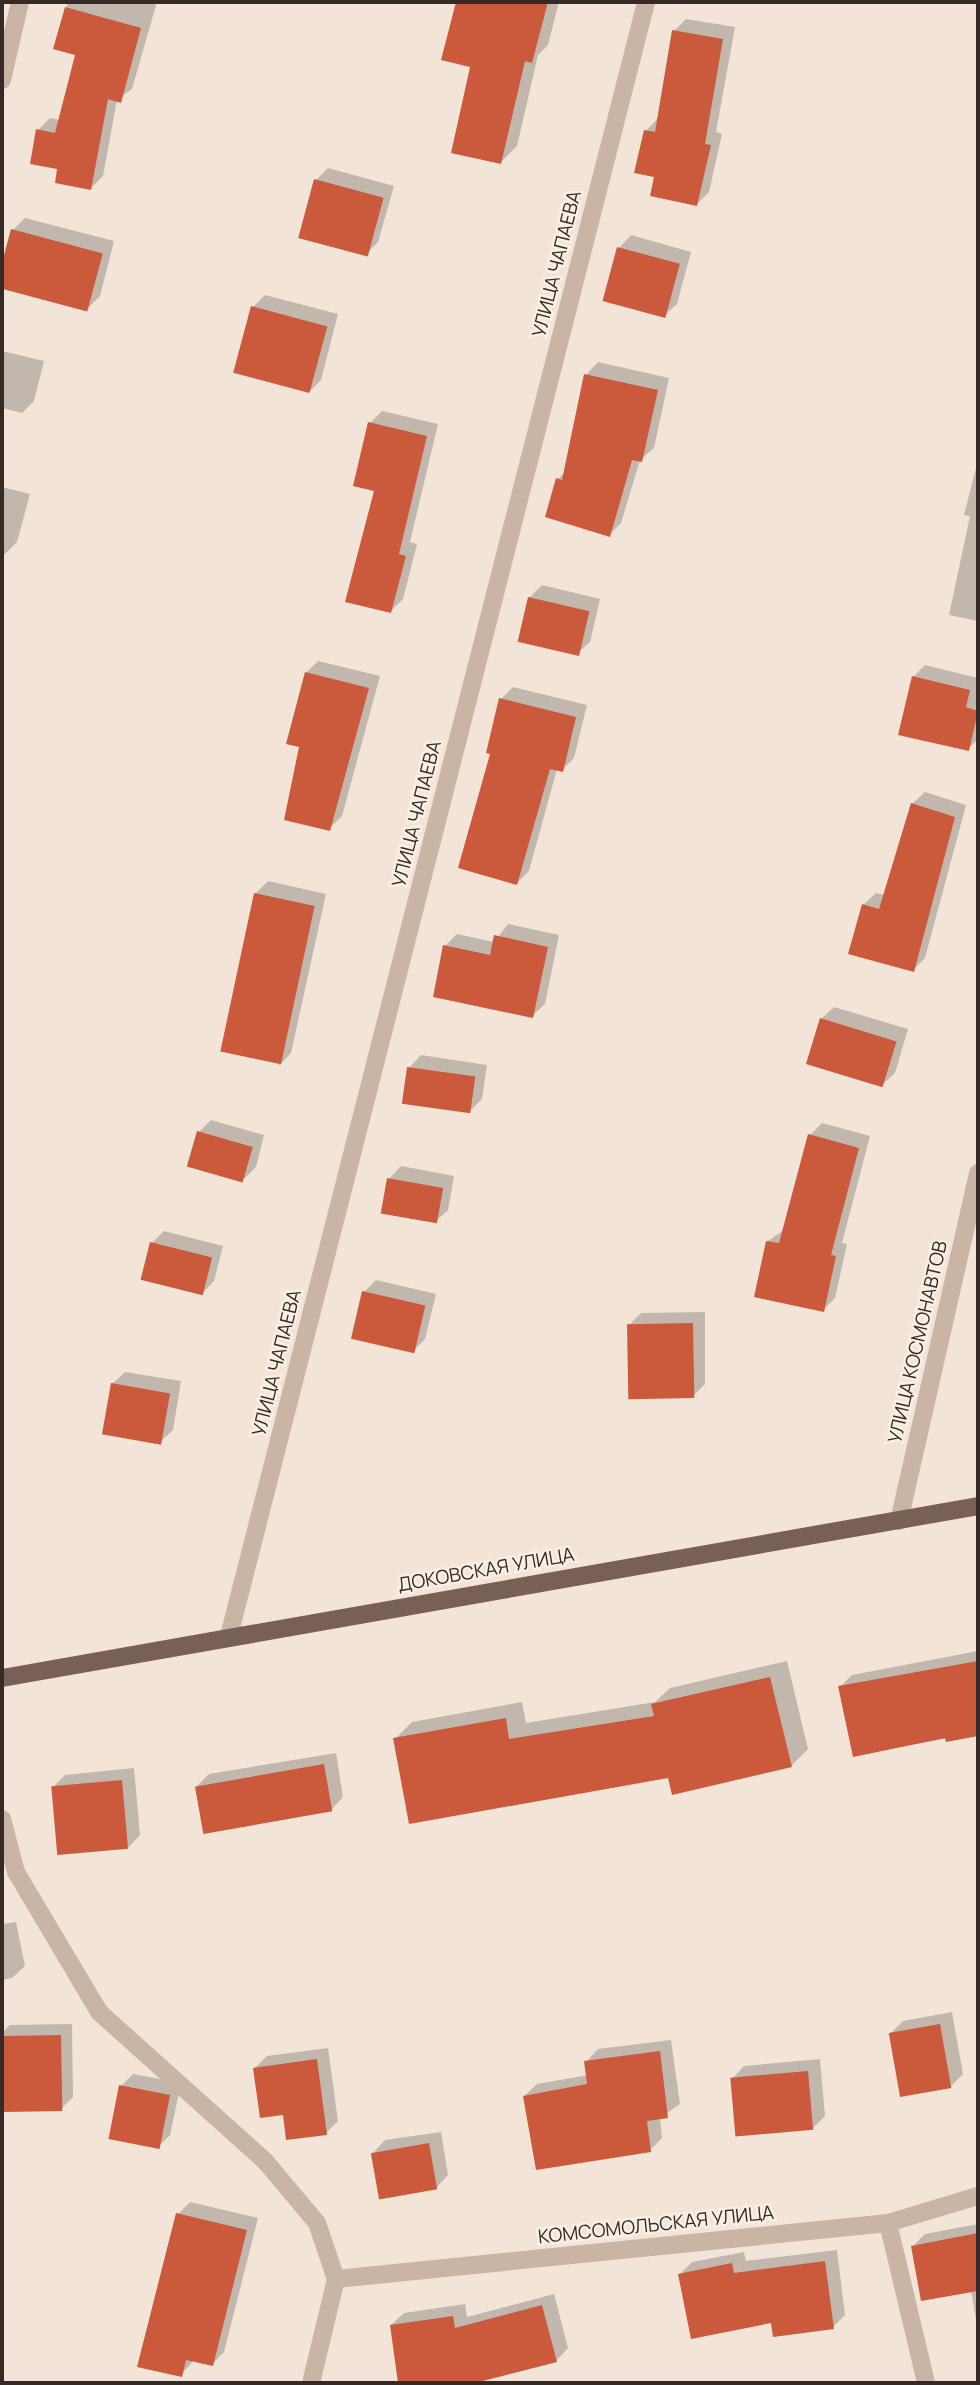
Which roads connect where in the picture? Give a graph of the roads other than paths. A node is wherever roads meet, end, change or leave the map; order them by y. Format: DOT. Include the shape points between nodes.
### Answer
graph roads {
  1 [pos="20,2"];
  2 [pos="646,2"];
  3 [pos="2,80"];
  4 [pos="978,1173"];
  5 [pos="978,1506"];
  6 [pos="899,1521"];
  7 [pos="229,1636"];
  8 [pos="2,1678"];
  9 [pos="2,1819"];
  10 [pos="978,2196"];
  11 [pos="888,2223"];
  12 [pos="336,2279"];
  13 [pos="311,2383"];
  14 [pos="926,2383"];
  1 -- 3 [label="street"];
  2 -- 7 [label="street, УЛИЦА ЧАПАЕВА"];
  4 -- 6 [label="street, УЛИЦА КОСМОНАВТОВ"];
  5 -- 6 [label="main road, ДОКОВСКАЯ УЛИЦА"];
  6 -- 7 [label="main road, ДОКОВСКАЯ УЛИЦА"];
  7 -- 8 [label="main road, ДОКОВСКАЯ УЛИЦА"];
  9 -- 12 [label="street" via="16,1872 99,2012 265,2161 317,2224"];
  10 -- 11 [label="street, КОМСОМОЛЬСКАЯ УЛИЦА"];
  11 -- 12 [label="street, КОМСОМОЛЬСКАЯ УЛИЦА"];
  11 -- 14 [label="street"];
  12 -- 13 [label="street"];
}
